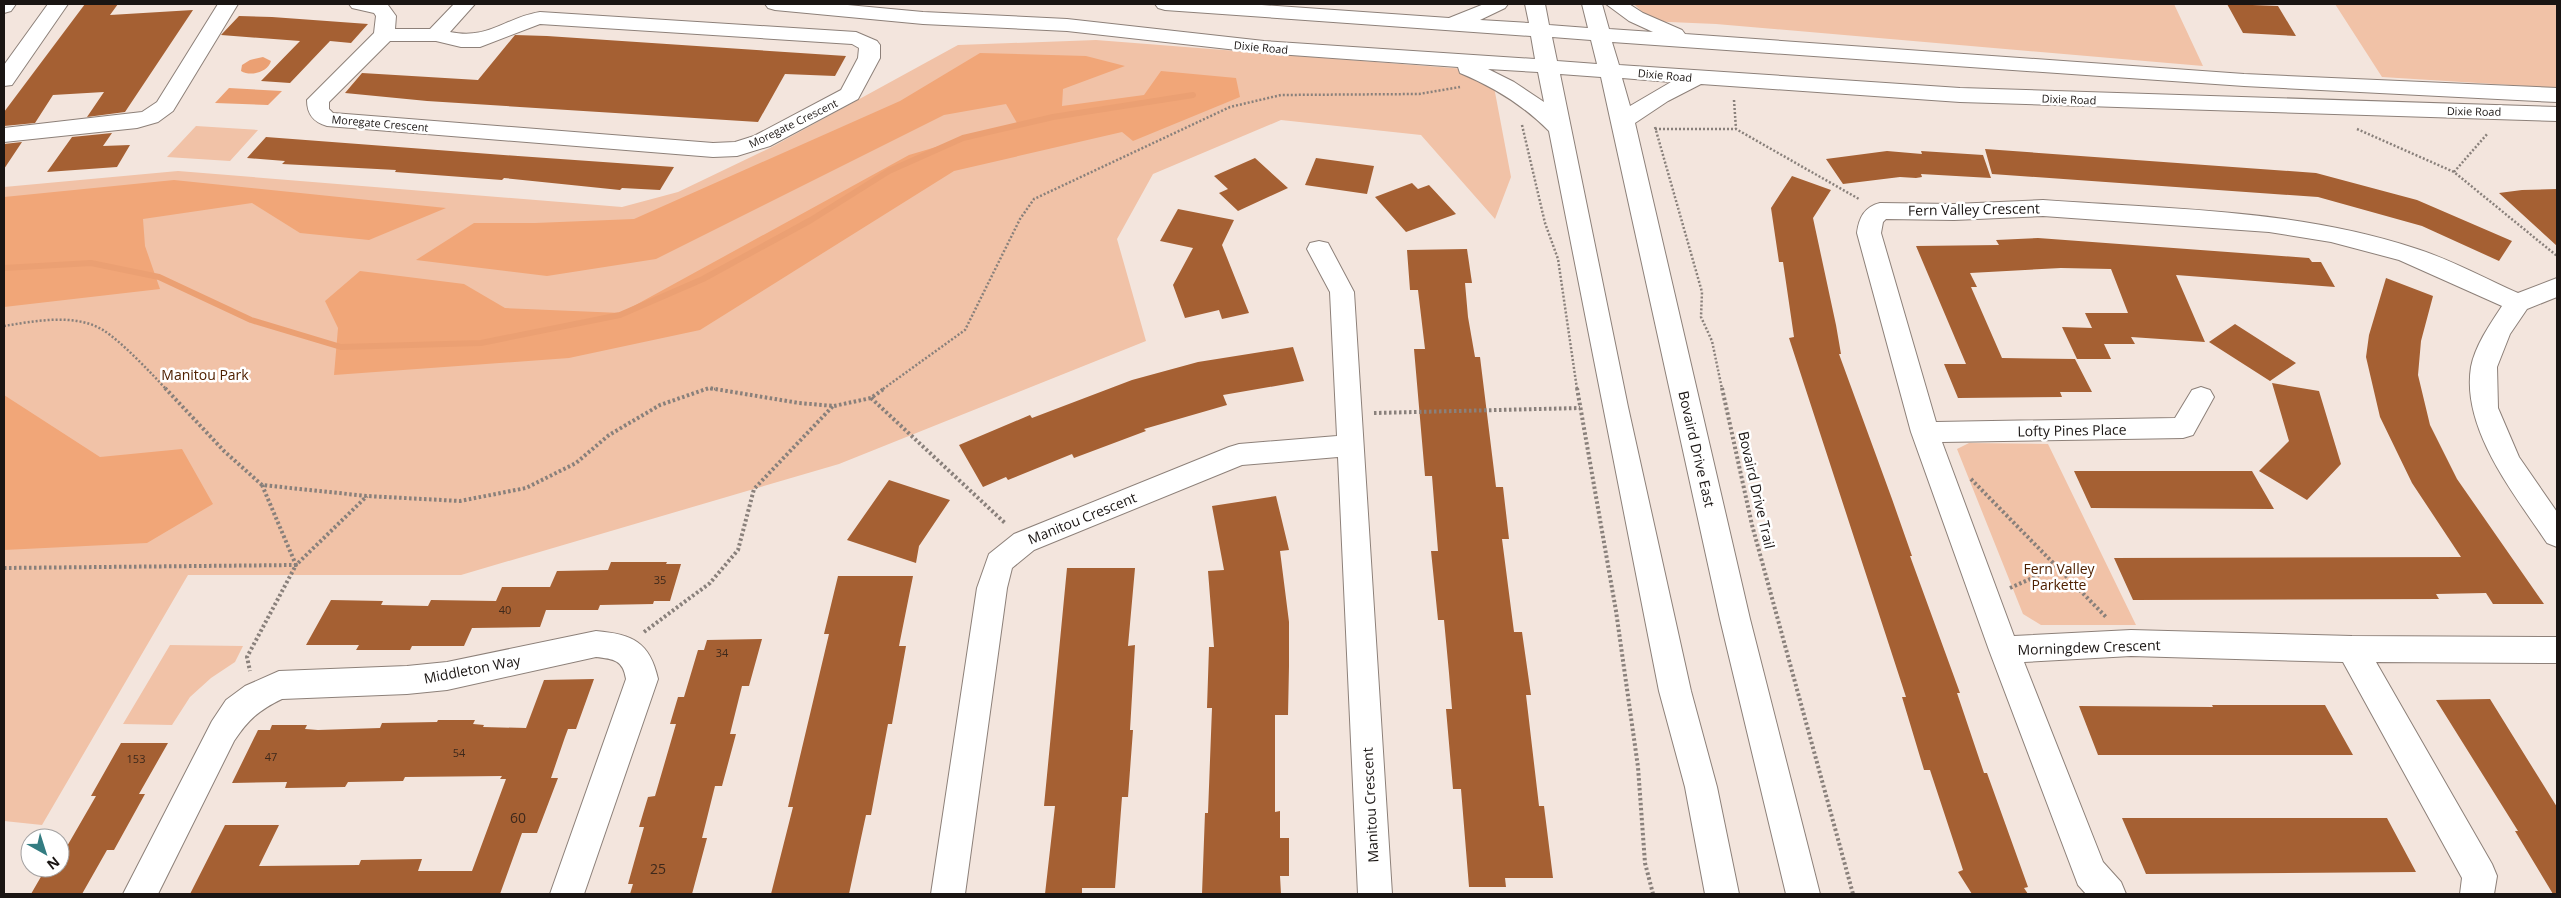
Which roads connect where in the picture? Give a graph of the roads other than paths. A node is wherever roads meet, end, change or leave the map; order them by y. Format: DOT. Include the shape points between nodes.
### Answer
graph roads {
  1 [pos="6,4"];
  2 [pos="58,4"];
  3 [pos="228,4"];
  4 [pos="359,4"];
  5 [pos="465,4"];
  6 [pos="775,4"];
  7 [pos="1165,4"];
  8 [pos="1498,4"];
  9 [pos="1535,4"];
  10 [pos="1592,4"];
  11 [pos="1616,4"];
  12 [pos="4,7"];
  13 [pos="1444,25"];
  14 [pos="1540,30"];
  15 [pos="384,34"];
  16 [pos="436,35"];
  17 [pos="1600,35"];
  18 [pos="1690,41"];
  19 [pos="1448,60"];
  20 [pos="1549,66"];
  21 [pos="1610,70"];
  22 [pos="7,72"];
  23 [pos="1695,78"];
  24 [pos="2291,82"];
  25 [pos="2557,95"];
  26 [pos="2309,108"];
  27 [pos="2557,114"];
  28 [pos="1623,120"];
  29 [pos="1562,131"];
  30 [pos="4,135"];
  31 [pos="1319,249"];
  32 [pos="2557,287"];
  33 [pos="2518,303"];
  34 [pos="2201,397"];
  35 [pos="1925,432"];
  36 [pos="1351,445"];
  37 [pos="2557,535"];
  38 [pos="2352,649"];
  39 [pos="2004,650"];
  40 [pos="2557,650"];
  41 [pos="140,894"];
  42 [pos="567,894"];
  43 [pos="948,894"];
  44 [pos="1375,894"];
  45 [pos="1722,894"];
  46 [pos="1804,894"];
  47 [pos="2110,894"];
  48 [pos="2477,894"];
  1 -- 12 [label="street"];
  2 -- 22 [label="street"];
  3 -- 30 [label="street" via="164,106 150,117 137,122"];
  4 -- 15 [label="street" via="381,9 386,16"];
  5 -- 16 [label="street"];
  6 -- 19 [label="street, Dixie Road" via="923,18 1067,25 1264,48"];
  7 -- 13 [label="street, Dixie Road"];
  8 -- 13 [label="street" via="1482,13"];
  9 -- 14 [label="street"];
  10 -- 17 [label="street, Bovaird Drive East"];
  11 -- 18 [label="street" via="1636,17"];
  13 -- 14 [label="street, Dixie Road"];
  14 -- 17 [label="street, Dixie Road"];
  14 -- 20 [label="street"];
  15 -- 16 [label="street, Moregate Crescent"];
  15 -- 16 [label="street, Moregate Crescent" via="318,100 318,111 326,119 713,150 737,149 762,141 850,94 869,58 870,46 856,38 540,18 521,22 485,40 465,42"];
  17 -- 18 [label="street, Dixie Road"];
  17 -- 21 [label="street, Bovaird Drive East"];
  18 -- 24 [label="street, Dixie Road"];
  19 -- 20 [label="street, Dixie Road"];
  19 -- 29 [label="street" via="1508,86"];
  20 -- 21 [label="street, Dixie Road"];
  20 -- 29 [label="street"];
  21 -- 23 [label="street, Dixie Road"];
  21 -- 28 [label="street, Bovaird Drive East"];
  23 -- 26 [label="street, Dixie Road" via="1960,95"];
  23 -- 28 [label="street"];
  24 -- 25 [label="street, Dixie Road"];
  24 -- 26 [label="street"];
  26 -- 27 [label="street, Dixie Road"];
  28 -- 46 [label="street, Bovaird Drive East" via="1735,619"];
  29 -- 45 [label="street" via="1617,417"];
  31 -- 36 [label="street, Manitou Crescent" via="1342,292"];
  32 -- 33 [label="street"];
  33 -- 35 [label="street, Fern Valley Crescent" via="2407,254 2331,234 2269,224 2043,208 1880,211 1871,220 1869,232"];
  33 -- 37 [label="street" via="2498,332 2484,367 2486,408 2507,461"];
  34 -- 35 [label="street, Lofty Pines Place" via="2184,428"];
  35 -- 39 [label="street"];
  36 -- 43 [label="street, Manitou Crescent" via="1239,455 1024,542 999,562 992,588"];
  36 -- 44 [label="street, Manitou Crescent"];
  38 -- 39 [label="street, Morningdew Crescent" via="2132,643"];
  38 -- 40 [label="street, Morningdew Crescent"];
  38 -- 48 [label="street" via="2480,876"];
  39 -- 47 [label="street, Morningdew Crescent" via="2090,873"];
  41 -- 42 [label="street, Middleton Way" via="223,731 237,710 256,696 279,685 446,676 596,644 618,646 630,651 640,665 642,679"];
}
